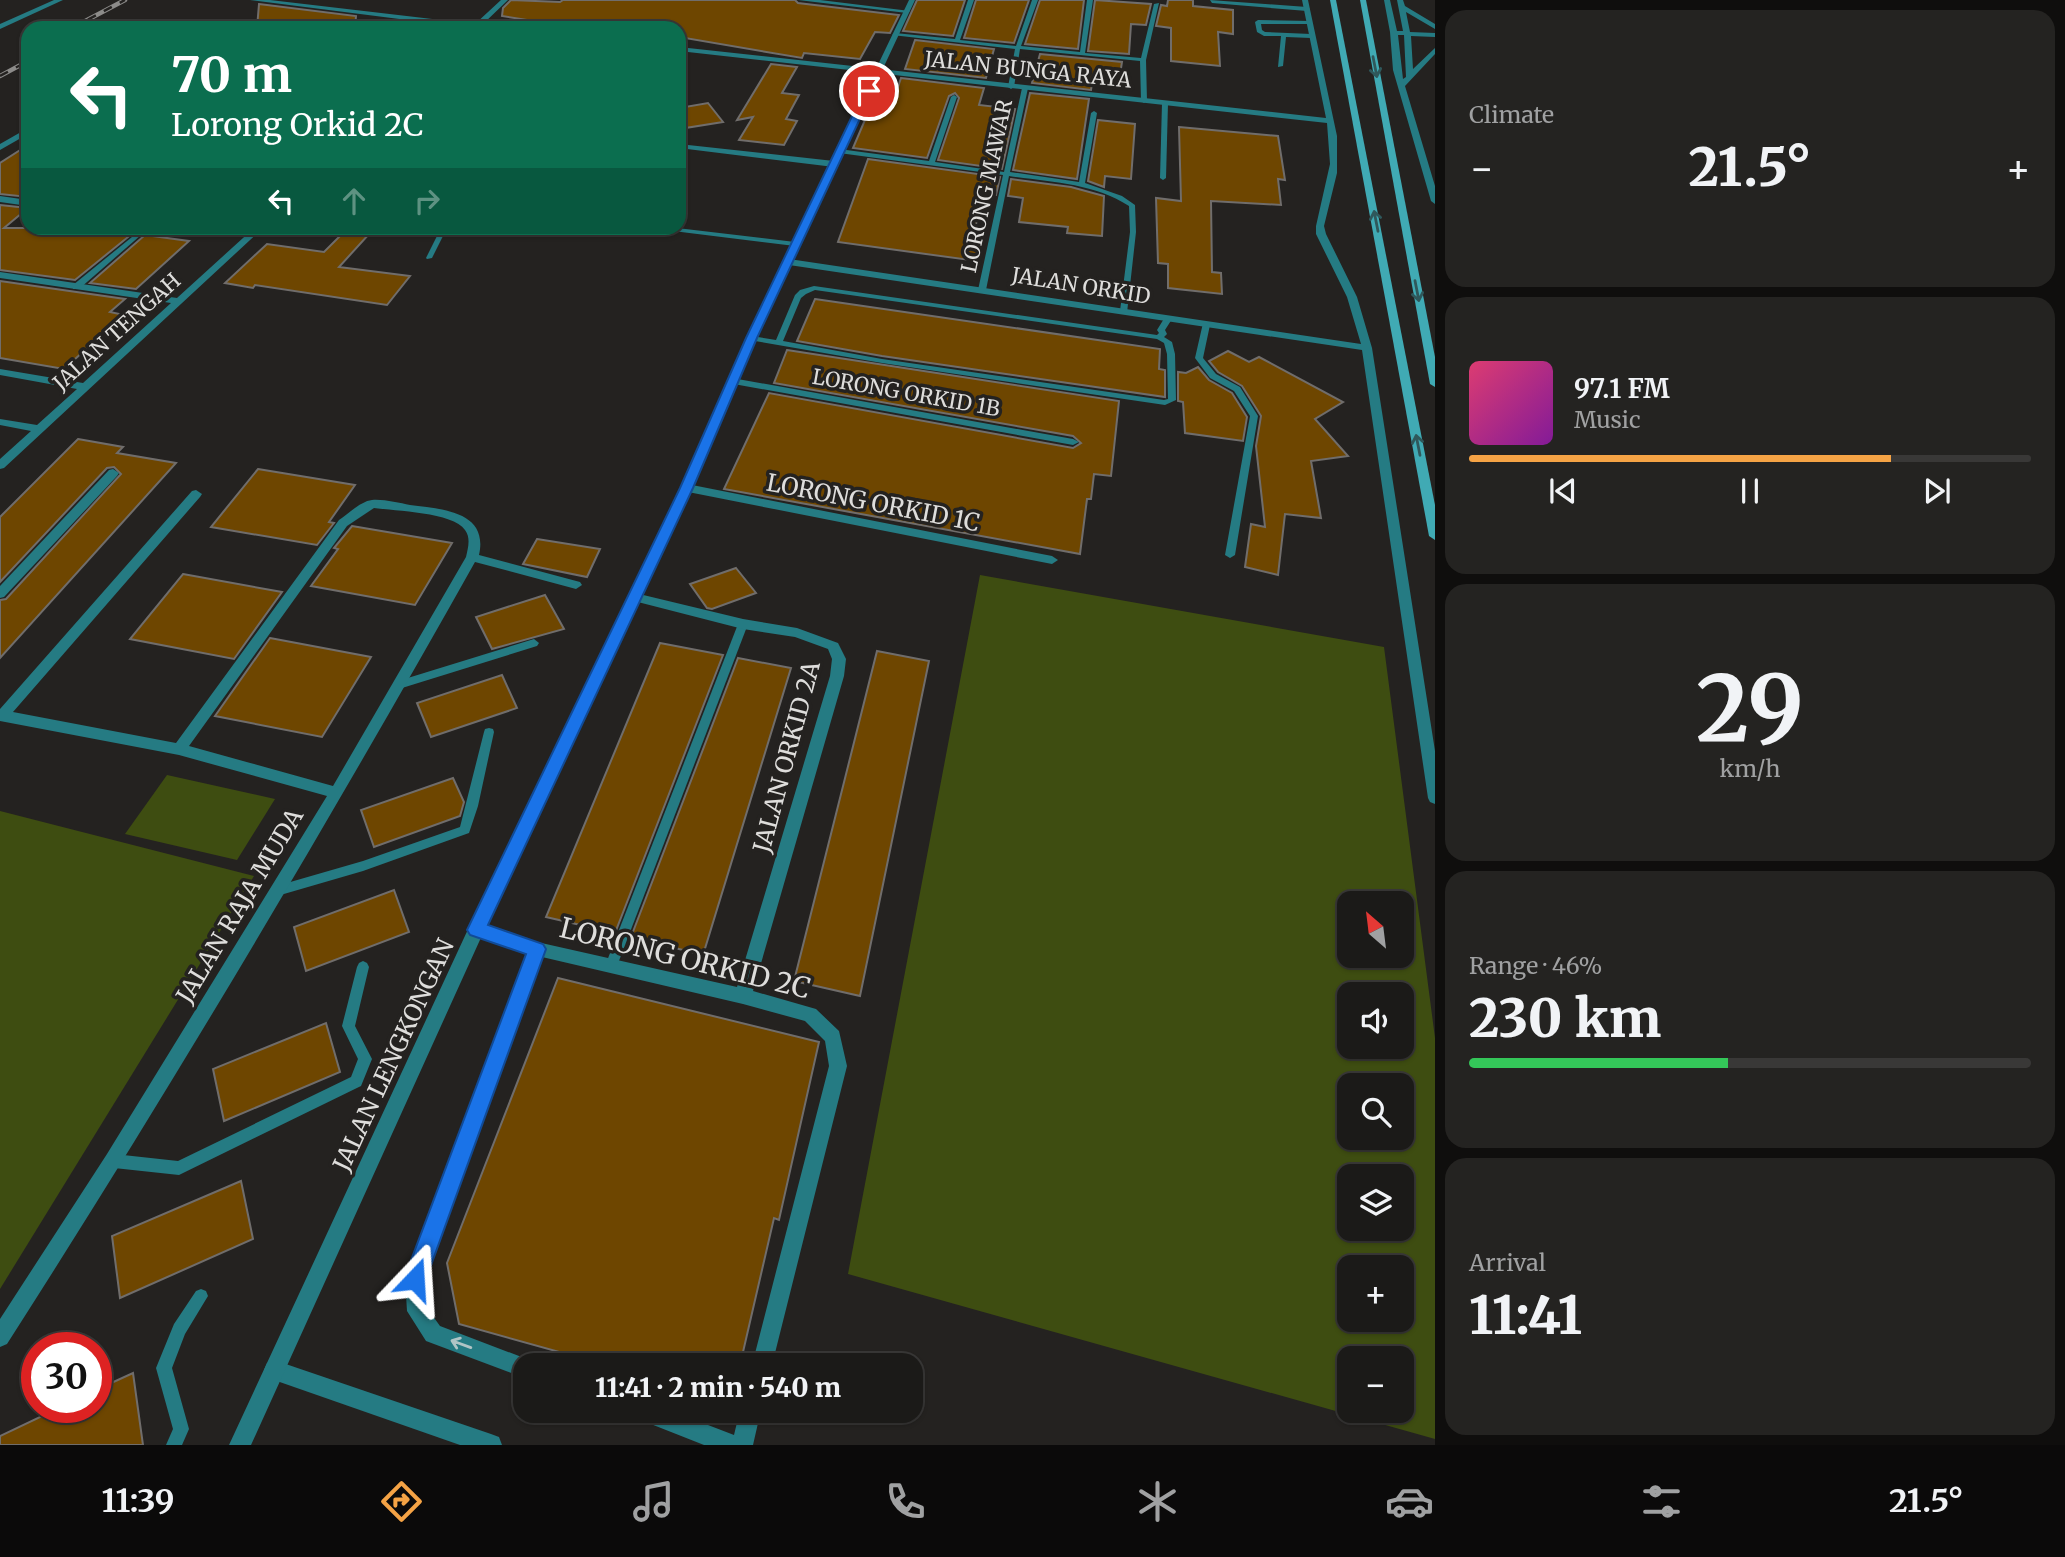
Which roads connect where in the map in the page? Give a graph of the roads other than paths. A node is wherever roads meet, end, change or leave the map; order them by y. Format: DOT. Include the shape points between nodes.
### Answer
graph roads {
  1 [pos="60,0"];
  2 [pos="253,0"];
  3 [pos="505,0"];
  4 [pos="802,0"];
  5 [pos="971,0"];
  6 [pos="1035,0"];
  7 [pos="1090,0"];
  8 [pos="1333,0"];
  9 [pos="1363,0"];
  10 [pos="1387,0"];
  11 [pos="1212,1"];
  12 [pos="1157,4"];
  13 [pos="1401,4"];
  14 [pos="909,5"];
  15 [pos="1306,5"];
  16 [pos="0,18"];
  17 [pos="14,20"];
  18 [pos="426,21"];
  19 [pos="482,21"];
  20 [pos="1308,22"];
  21 [pos="0,27"];
  22 [pos="1435,27"];
  23 [pos="1394,33"];
  24 [pos="1407,34"];
  25 [pos="895,35"];
  26 [pos="1284,35"];
  27 [pos="1435,35"];
  28 [pos="1311,36"];
  29 [pos="957,41"];
  30 [pos="1018,47"];
  31 [pos="686,50"];
  32 [pos="1435,50"];
  33 [pos="1082,54"];
  34 [pos="1143,60"];
  35 [pos="1280,66"];
  36 [pos="878,71"];
  37 [pos="1410,77"];
  38 [pos="1403,84"];
  39 [pos="1011,87"];
  40 [pos="1025,88"];
  41 [pos="954,97"];
  42 [pos="1144,101"];
  43 [pos="1165,103"];
  44 [pos="1094,113"];
  45 [pos="1331,121"];
  46 [pos="21,134"];
  47 [pos="686,146"];
  48 [pos="0,148"];
  49 [pos="837,157"];
  50 [pos="931,164"];
  51 [pos="1007,174"];
  52 [pos="1163,178"];
  53 [pos="1082,184"];
  54 [pos="0,199"];
  55 [pos="1435,201"];
  56 [pos="21,202"];
  57 [pos="686,231"];
  58 [pos="138,235"];
  59 [pos="251,235"];
  60 [pos="440,235"];
  61 [pos="795,244"];
  62 [pos="429,258"];
  63 [pos="789,262"];
  64 [pos="0,275"];
  65 [pos="76,287"];
  66 [pos="982,290"];
  67 [pos="179,302"];
  68 [pos="1124,311"];
  69 [pos="1168,319"];
  70 [pos="1206,324"];
  71 [pos="1159,337"];
  72 [pos="751,338"];
  73 [pos="778,343"];
  74 [pos="1367,348"];
  75 [pos="0,372"];
  76 [pos="732,381"];
  77 [pos="1435,384"];
  78 [pos="85,387"];
  79 [pos="1,423"];
  80 [pos="39,429"];
  81 [pos="1073,442"];
  82 [pos="0,465"];
  83 [pos="113,473"];
  84 [pos="687,488"];
  85 [pos="196,494"];
  86 [pos="1435,536"];
  87 [pos="1230,555"];
  88 [pos="472,557"];
  89 [pos="1052,560"];
  90 [pos="576,585"];
  91 [pos="0,593"];
  92 [pos="635,597"];
  93 [pos="743,624"];
  94 [pos="534,643"];
  95 [pos="402,684"];
  96 [pos="1,715"];
  97 [pos="489,732"];
  98 [pos="180,749"];
  99 [pos="337,793"];
  100 [pos="1435,798"];
  101 [pos="277,891"];
  102 [pos="477,930"];
  103 [pos="537,949"];
  104 [pos="611,966"];
  105 [pos="363,967"];
  106 [pos="743,996"];
  107 [pos="114,1161"];
  108 [pos="201,1296"];
  109 [pos="0,1337"];
  110 [pos="765,1353"];
  111 [pos="513,1364"];
  112 [pos="274,1370"];
  113 [pos="674,1423"];
  114 [pos="748,1423"];
  115 [pos="174,1445"];
  116 [pos="240,1445"];
  117 [pos="491,1445"];
  118 [pos="732,1445"];
  119 [pos="742,1445"];
  1 -- 17 [label="street"];
  2 -- 18 [label="street"];
  3 -- 19 [label="street"];
  4 -- 14 [label="street"];
  5 -- 29 [label="lane"];
  6 -- 30 [label="lane"];
  7 -- 33 [label="lane"];
  86 -- 8 [label="main road, one-way"];
  9 -- 77 [label="main road, one-way"];
  10 -- 23 [label="street"];
  11 -- 15 [label="lane"];
  12 -- 34 [label="lane"];
  13 -- 22 [label="street"];
  13 -- 24 [label="street"];
  14 -- 25 [label="street, JALAN LENGKONGAN"];
  15 -- 20 [label="street"];
  16 -- 17 [label="street"];
  17 -- 21 [label="street"];
  20 -- 26 [label="lane" via="1258,22 1260,32"];
  20 -- 28 [label="street"];
  23 -- 24 [label="street"];
  23 -- 38 [label="street"];
  24 -- 27 [label="street"];
  24 -- 37 [label="street"];
  25 -- 29 [label="lane"];
  25 -- 36 [label="street, JALAN LENGKONGAN"];
  26 -- 28 [label="lane"];
  26 -- 35 [label="lane"];
  28 -- 45 [label="street"];
  29 -- 30 [label="lane"];
  30 -- 33 [label="lane"];
  30 -- 39 [label="lane"];
  31 -- 36 [label="street, JALAN BUNGA RAYA"];
  32 -- 37 [label="street"];
  33 -- 34 [label="lane"];
  34 -- 42 [label="lane"];
  36 -- 39 [label="street, JALAN BUNGA RAYA"];
  36 -- 49 [label="street, JALAN LENGKONGAN"];
  37 -- 38 [label="street"];
  38 -- 55 [label="street"];
  39 -- 40 [label="street, JALAN BUNGA RAYA"];
  40 -- 42 [label="street, JALAN BUNGA RAYA"];
  40 -- 51 [label="lane, LORONG MAWAR"];
  41 -- 50 [label="lane"];
  42 -- 43 [label="street, JALAN BUNGA RAYA"];
  43 -- 45 [label="street, JALAN BUNGA RAYA"];
  43 -- 52 [label="lane"];
  44 -- 53 [label="lane"];
  45 -- 74 [label="street" via="1335,160 1321,234 1352,297"];
  46 -- 48 [label="street"];
  47 -- 49 [label="street"];
  49 -- 50 [label="lane"];
  49 -- 61 [label="street, JALAN LENGKONGAN"];
  50 -- 51 [label="lane"];
  51 -- 53 [label="lane"];
  51 -- 66 [label="lane, LORONG MAWAR"];
  53 -- 68 [label="lane" via="1132,205"];
  54 -- 56 [label="street"];
  57 -- 61 [label="lane"];
  58 -- 65 [label="lane"];
  59 -- 67 [label="street, JALAN TENGAH"];
  60 -- 62 [label="lane"];
  61 -- 63 [label="street, JALAN LENGKONGAN"];
  63 -- 66 [label="street, JALAN ORKID"];
  63 -- 72 [label="street, JALAN LENGKONGAN"];
  64 -- 65 [label="street"];
  65 -- 67 [label="street"];
  66 -- 68 [label="street, JALAN ORKID"];
  67 -- 78 [label="street, JALAN TENGAH"];
  68 -- 69 [label="street, JALAN ORKID"];
  69 -- 70 [label="street, JALAN ORKID"];
  69 -- 71 [label="lane"];
  70 -- 74 [label="street, JALAN ORKID"];
  70 -- 87 [label="lane" via="1199,358 1213,376 1237,389 1254,416"];
  71 -- 73 [label="lane" via="814,288 798,298"];
  71 -- 73 [label="lane" via="1168,342 1171,354 1172,400 1165,403"];
  72 -- 73 [label="lane"];
  72 -- 76 [label="street, JALAN LENGKONGAN"];
  74 -- 100 [label="street"];
  75 -- 78 [label="street"];
  76 -- 81 [label="street, LORONG ORKID 1B"];
  76 -- 84 [label="street, JALAN LENGKONGAN"];
  78 -- 80 [label="street, JALAN TENGAH"];
  79 -- 80 [label="street"];
  80 -- 82 [label="street, JALAN TENGAH"];
  83 -- 91 [label="street"];
  84 -- 89 [label="street, LORONG ORKID 1C"];
  84 -- 92 [label="street, JALAN LENGKONGAN"];
  85 -- 96 [label="street"];
  88 -- 90 [label="street"];
  88 -- 95 [label="street"];
  88 -- 98 [label="street" via="474,533 459,518 373,504 354,515 343,523"];
  92 -- 93 [label="street, JALAN ORKID 2A"];
  92 -- 102 [label="street, JALAN LENGKONGAN"];
  93 -- 104 [label="lane"];
  93 -- 106 [label="street, JALAN ORKID 2A" via="797,633 833,646 839,659"];
  94 -- 95 [label="lane"];
  95 -- 99 [label="street"];
  96 -- 98 [label="street, JALAN RAJA MUDA"];
  97 -- 101 [label="lane" via="476,800 465,830"];
  98 -- 99 [label="street, JALAN RAJA MUDA"];
  99 -- 101 [label="street, JALAN RAJA MUDA"];
  101 -- 107 [label="street, JALAN RAJA MUDA"];
  102 -- 103 [label="street, LORONG ORKID 2C"];
  102 -- 112 [label="street, JALAN LENGKONGAN"];
  103 -- 104 [label="street, LORONG ORKID 2C"];
  111 -- 103 [label="street, one-way" via="433,1334 417,1311 415,1279"];
  104 -- 106 [label="street, LORONG ORKID 2C"];
  105 -- 107 [label="lane" via="348,1026 365,1059 356,1081 179,1168"];
  106 -- 110 [label="street, LORONG ORKID 2C" via="810,1015 833,1038 838,1066"];
  107 -- 109 [label="street, JALAN RAJA MUDA"];
  108 -- 115 [label="lane" via="178,1329 163,1368 181,1429"];
  112 -- 116 [label="street, JALAN LENGKONGAN"];
  112 -- 117 [label="street"];
  113 -- 118 [label="street"];
  114 -- 119 [label="street"];
}
